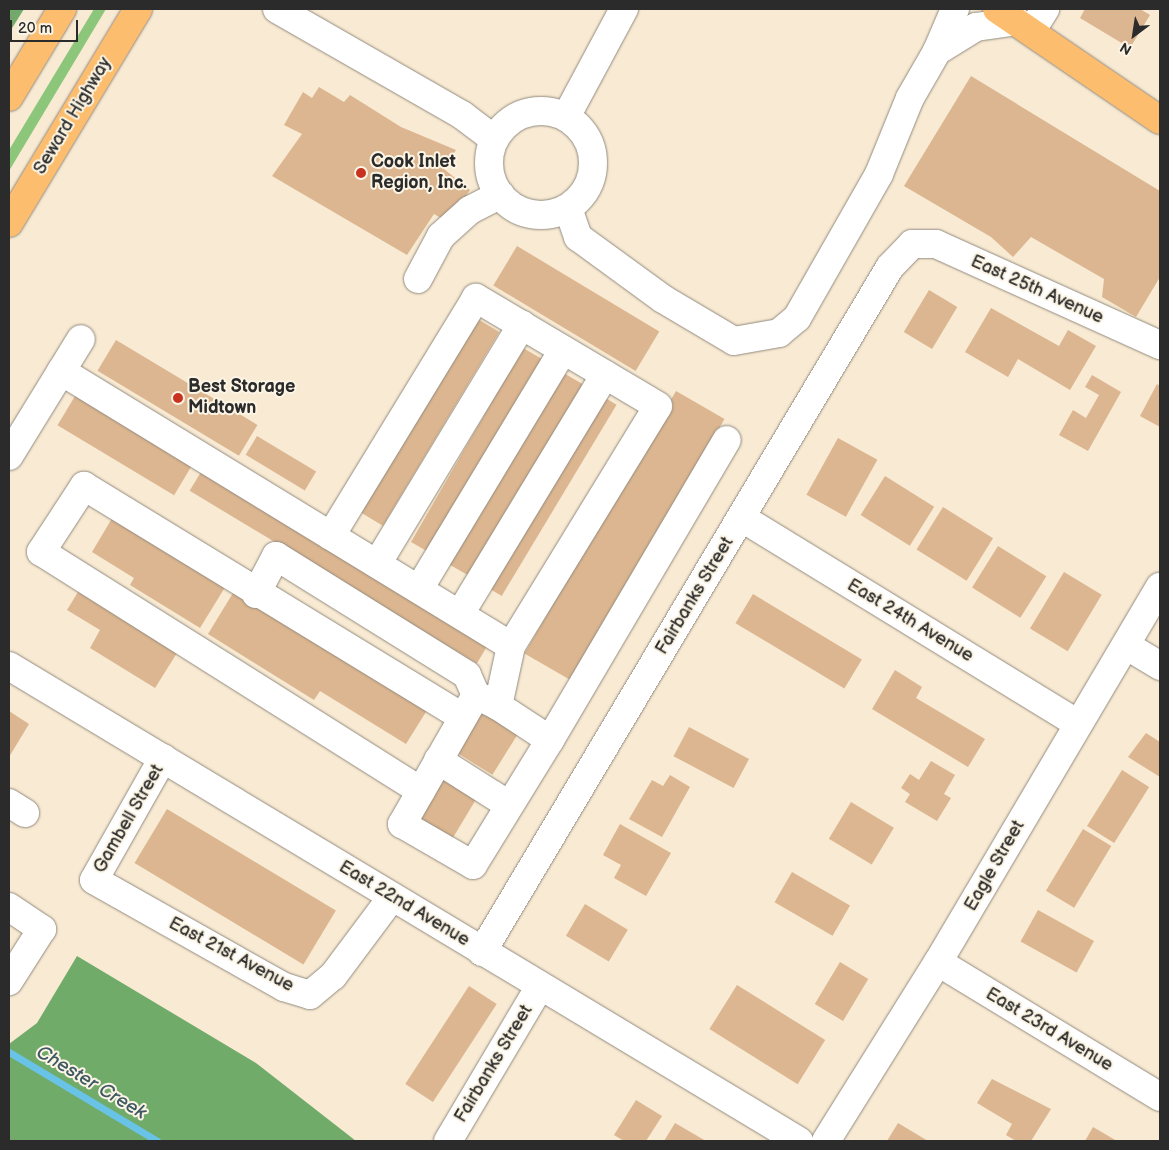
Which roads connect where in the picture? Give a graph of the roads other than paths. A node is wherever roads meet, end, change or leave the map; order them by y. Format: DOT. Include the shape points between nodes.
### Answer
graph roads {
  1 [pos="62,9"];
  2 [pos="138,9"];
  3 [pos="277,9"];
  4 [pos="624,9"];
  5 [pos="955,9"];
  6 [pos="1023,17"];
  7 [pos="938,51"];
  8 [pos="9,97"];
  9 [pos="566,117"];
  10 [pos="1160,120"];
  11 [pos="494,139"];
  12 [pos="500,195"];
  13 [pos="568,208"];
  14 [pos="9,223"];
  15 [pos="912,244"];
  16 [pos="418,279"];
  17 [pos="522,325"];
  18 [pos="81,339"];
  19 [pos="1160,345"];
  20 [pos="563,350"];
  21 [pos="61,371"];
  22 [pos="605,376"];
  23 [pos="727,440"];
  24 [pos="9,456"];
  25 [pos="742,518"];
  26 [pos="331,536"];
  27 [pos="378,564"];
  28 [pos="1160,587"];
  29 [pos="419,589"];
  30 [pos="256,594"];
  31 [pos="460,614"];
  32 [pos="512,646"];
  33 [pos="1127,646"];
  34 [pos="9,666"];
  35 [pos="1160,666"];
  36 [pos="479,706"];
  37 [pos="1078,724"];
  38 [pos="550,740"];
  39 [pos="163,758"];
  40 [pos="438,760"];
  41 [pos="421,791"];
  42 [pos="510,805"];
  43 [pos="94,880"];
  44 [pos="392,897"];
  45 [pos="9,907"];
  46 [pos="482,952"];
  47 [pos="938,962"];
  48 [pos="9,981"];
  49 [pos="540,986"];
  50 [pos="1160,1097"];
  51 [pos="448,1141"];
  52 [pos="799,1141"];
  53 [pos="826,1141"];
  1 -- 8 [label="main road"];
  2 -- 14 [label="main road, Seward Highway"];
  3 -- 11 [label="street" via="468,119"];
  4 -- 9 [label="street"];
  5 -- 7 [label="street"];
  6 -- 7 [label="street" via="976,27"];
  6 -- 10 [label="main road"];
  7 -- 13 [label="street" via="910,98 875,183 797,318 779,333 734,341 663,300 578,236"];
  9 -- 11 [label="street" via="534,111 511,121"];
  9 -- 13 [label="street" via="588,139 594,170 580,198"];
  11 -- 12 [label="street" via="489,168"];
  12 -- 13 [label="street" via="511,206 539,215"];
  12 -- 16 [label="street" via="470,210 441,236"];
  15 -- 19 [label="street, East 25th Avenue" via="936,244"];
  15 -- 25 [label="street, Fairbanks Street" via="890,268"];
  17 -- 20 [label="street"];
  17 -- 26 [label="street" via="476,298"];
  17 -- 27 [label="street"];
  18 -- 21 [label="street"];
  20 -- 22 [label="street"];
  20 -- 29 [label="street"];
  21 -- 24 [label="street"];
  21 -- 26 [label="street"];
  22 -- 31 [label="street"];
  22 -- 32 [label="street" via="658,406"];
  23 -- 38 [label="street"];
  25 -- 37 [label="street, East 24th Avenue"];
  25 -- 46 [label="street, Fairbanks Street"];
  26 -- 27 [label="street"];
  27 -- 29 [label="street"];
  28 -- 33 [label="street, Eagle Street"];
  29 -- 31 [label="street"];
  30 -- 36 [label="street"];
  30 -- 36 [label="street" via="276,556 467,675"];
  30 -- 41 [label="street" via="84,486 41,552"];
  31 -- 32 [label="street"];
  32 -- 36 [label="street"];
  33 -- 35 [label="street"];
  33 -- 37 [label="street, Eagle Street"];
  34 -- 39 [label="street, East 22nd Avenue"];
  36 -- 38 [label="street"];
  36 -- 40 [label="street"];
  37 -- 47 [label="street, Eagle Street"];
  38 -- 42 [label="street"];
  39 -- 43 [label="street, Gambell Street"];
  39 -- 44 [label="street, East 22nd Avenue"];
  40 -- 41 [label="street"];
  40 -- 42 [label="street"];
  41 -- 42 [label="street" via="402,824 473,865"];
  43 -- 44 [label="street, East 21st Avenue" via="284,987 310,995 333,976"];
  44 -- 46 [label="street, East 22nd Avenue"];
  45 -- 48 [label="street" via="42,929"];
  46 -- 49 [label="street, East 22nd Avenue"];
  47 -- 50 [label="street, East 23rd Avenue"];
  47 -- 53 [label="street, Eagle Street"];
  49 -- 51 [label="street, Fairbanks Street"];
  49 -- 52 [label="street, East 22nd Avenue"];
}
